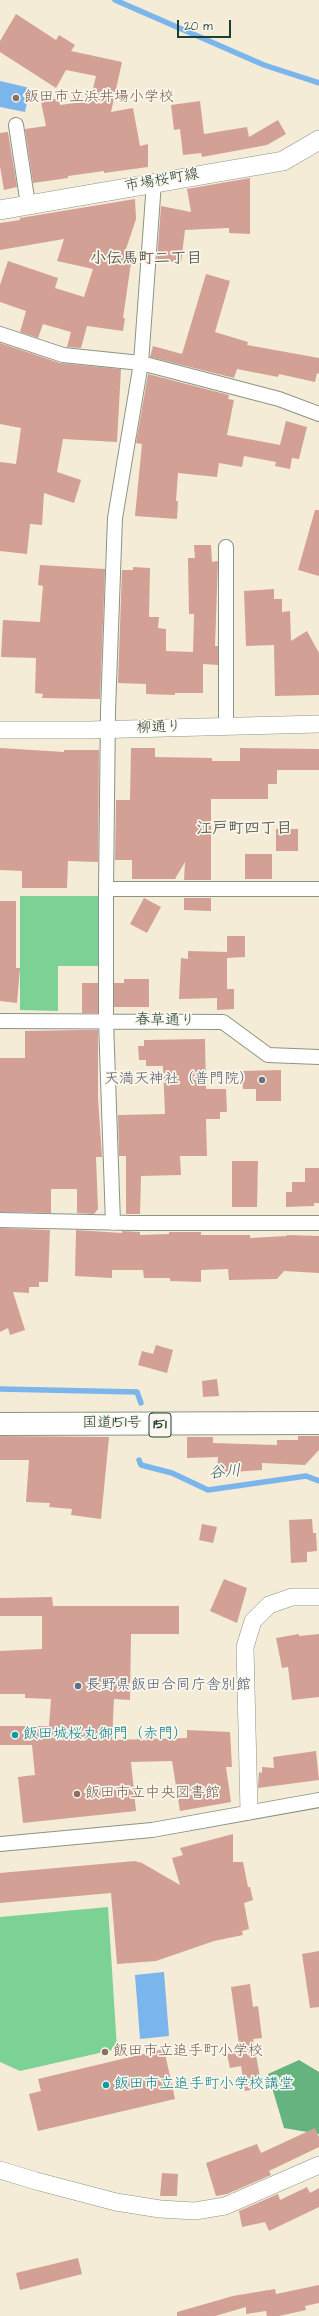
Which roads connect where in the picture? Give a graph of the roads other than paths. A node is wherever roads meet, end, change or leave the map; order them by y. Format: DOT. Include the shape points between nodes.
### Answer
graph roads {
  1 [pos="16,125"];
  2 [pos="316,142"];
  3 [pos="154,182"];
  4 [pos="28,205"];
  5 [pos="0,210"];
  6 [pos="0,334"];
  7 [pos="141,363"];
  8 [pos="319,414"];
  9 [pos="226,547"];
  10 [pos="319,724"];
  11 [pos="226,726"];
  12 [pos="108,729"];
  13 [pos="0,730"];
  14 [pos="106,889"];
  15 [pos="319,889"];
  16 [pos="0,1021"];
  17 [pos="106,1021"];
  18 [pos="319,1056"];
  19 [pos="0,1220"];
  20 [pos="113,1223"];
  21 [pos="319,1223"];
  22 [pos="319,1423"];
  23 [pos="0,1424"];
  24 [pos="319,1597"];
  25 [pos="319,1800"];
  26 [pos="249,1811"];
  27 [pos="0,1844"];
  28 [pos="319,2165"];
  29 [pos="0,2170"];
  1 -- 4 [label="street"];
  2 -- 3 [label="main road, 市場桜町線" via="283,161"];
  3 -- 4 [label="main road, 市場桜町線"];
  3 -- 7 [label="street"];
  4 -- 5 [label="main road, 市場桜町線"];
  6 -- 7 [label="street" via="63,355"];
  7 -- 8 [label="street" via="279,399"];
  7 -- 12 [label="street" via="115,518"];
  9 -- 11 [label="street"];
  10 -- 11 [label="street, 柳通り"];
  11 -- 12 [label="street, 柳通り"];
  12 -- 13 [label="street, 柳通り"];
  12 -- 14 [label="street"];
  14 -- 15 [label="street"];
  14 -- 17 [label="street"];
  16 -- 17 [label="street, 春草通り"];
  17 -- 18 [label="street, 春草通り" via="223,1022 268,1055"];
  17 -- 20 [label="street"];
  19 -- 20 [label="street"];
  20 -- 21 [label="street"];
  22 -- 23 [label="highway, 国道151号 / 151"];
  24 -- 26 [label="street" via="292,1596 269,1605 252,1622 245,1647"];
  25 -- 26 [label="street"];
  26 -- 27 [label="street" via="152,1830"];
  28 -- 29 [label="street" via="225,2206 194,2211 116,2202"];
}
